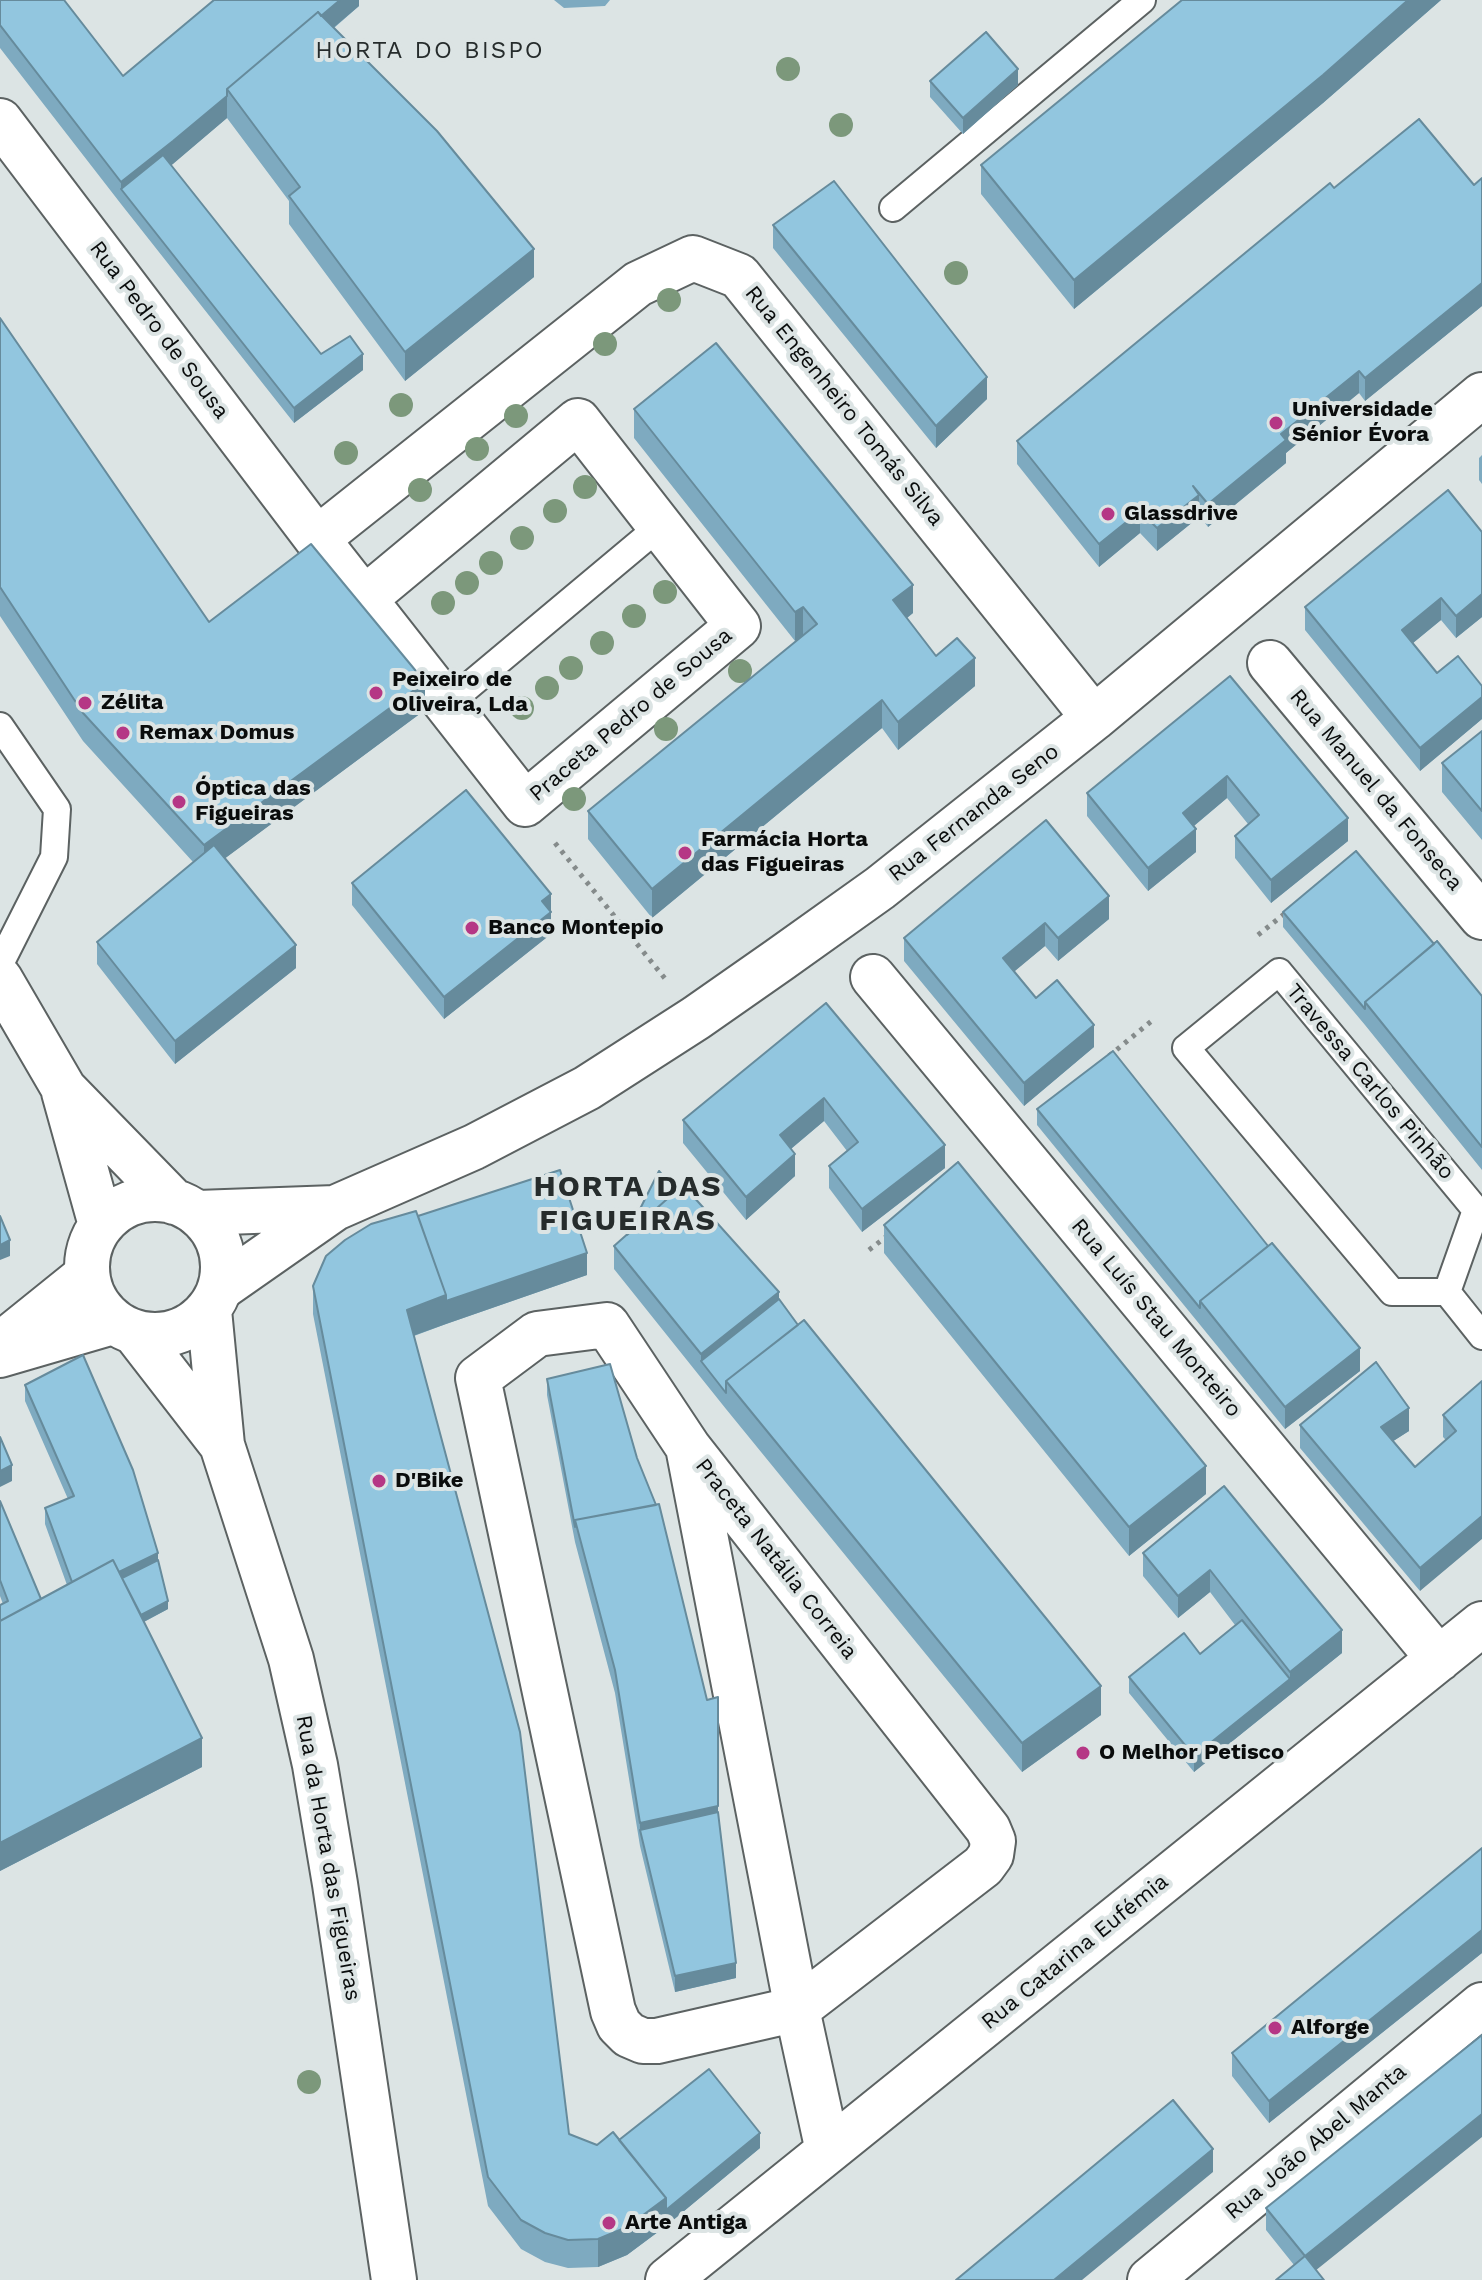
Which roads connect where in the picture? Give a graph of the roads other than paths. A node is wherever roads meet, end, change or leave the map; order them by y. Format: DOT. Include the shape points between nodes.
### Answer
graph roads {
  1 [pos="1142,0"];
  2 [pos="0,121"];
  3 [pos="893,208"];
  4 [pos="1482,395"];
  5 [pos="660,526"];
  6 [pos="317,539"];
  7 [pos="364,599"];
  8 [pos="1270,663"];
  9 [pos="446,705"];
  10 [pos="1094,718"];
  11 [pos="0,726"];
  12 [pos="1482,917"];
  13 [pos="0,964"];
  14 [pos="873,977"];
  15 [pos="0,979"];
  16 [pos="64,1089"];
  17 [pos="186,1207"];
  18 [pos="335,1208"];
  19 [pos="101,1225"];
  20 [pos="87,1275"];
  21 [pos="1447,1292"];
  22 [pos="215,1298"];
  23 [pos="124,1328"];
  24 [pos="1482,1336"];
  25 [pos="0,1345"];
  26 [pos="0,1355"];
  27 [pos="222,1445"];
  28 [pos="688,1447"];
  29 [pos="1482,1624"];
  30 [pos="1439,1659"];
  31 [pos="1482,2005"];
  32 [pos="797,2009"];
  33 [pos="828,2151"];
  34 [pos="394,2280"];
  35 [pos="668,2280"];
  36 [pos="1150,2280"];
  1 -- 3 [label="lane"];
  2 -- 6 [label="street, Rua Pedro de Sousa"];
  4 -- 10 [label="street, Rua Fernanda Seno"];
  5 -- 7 [label="street, Praceta Pedro de Sousa" via="578,421"];
  5 -- 9 [label="lane"];
  5 -- 9 [label="street, Praceta Pedro de Sousa" via="738,626 525,804"];
  6 -- 7 [label="street, Praceta Pedro de Sousa"];
  6 -- 10 [label="street, Rua Engenheiro Tomás Silva" via="638,284 693,258 739,276"];
  7 -- 9 [label="street, Praceta Pedro de Sousa"];
  8 -- 12 [label="street, Rua Manuel da Fonseca"];
  10 -- 18 [label="street, Rua Fernanda Seno" via="880,888 696,1018 573,1095 474,1147"];
  11 -- 13 [label="lane" via="57,809 54,857"];
  14 -- 30 [label="street, Rua Luís Stau Monteiro"];
  15 -- 16 [label="street"];
  16 -- 17 [label="street"];
  16 -- 19 [label="street"];
  17 -- 18 [label="street, Rua Fernanda Seno"];
  17 -- 19 [label="street" via="147,1199 122,1208"];
  17 -- 22 [label="street" via="215,1234 224,1259"];
  18 -- 22 [label="street, Rua Fernanda Seno"];
  19 -- 20 [label="street" via="89,1249"];
  20 -- 23 [label="street" via="95,1301"];
  20 -- 25 [label="street"];
  21 -- 21 [label="lane, Travessa Carlos Pinhão" via="1476,1210 1279,972 1186,1048 1392,1292"];
  21 -- 24 [label="lane"];
  22 -- 23 [label="street" via="189,1328 163,1335"];
  22 -- 27 [label="street, Rua da Horta das Figueiras"];
  23 -- 26 [label="street"];
  23 -- 27 [label="street, Rua da Horta das Figueiras"];
  27 -- 34 [label="street, Rua da Horta das Figueiras" via="291,1659 315,1765"];
  28 -- 32 [label="street, Praceta Natália Correia"];
  28 -- 32 [label="street, Praceta Natália Correia" via="993,1841 983,1866"];
  28 -- 32 [label="street" via="607,1325 537,1334 478,1378 619,2025 643,2041 657,2041"];
  29 -- 30 [label="street, Rua Catarina Eufémia"];
  30 -- 33 [label="street, Rua Catarina Eufémia"];
  31 -- 36 [label="street, Rua João Abel Manta"];
  32 -- 33 [label="street, Praceta Natália Correia"];
  33 -- 35 [label="street, Rua Catarina Eufémia"];
}
